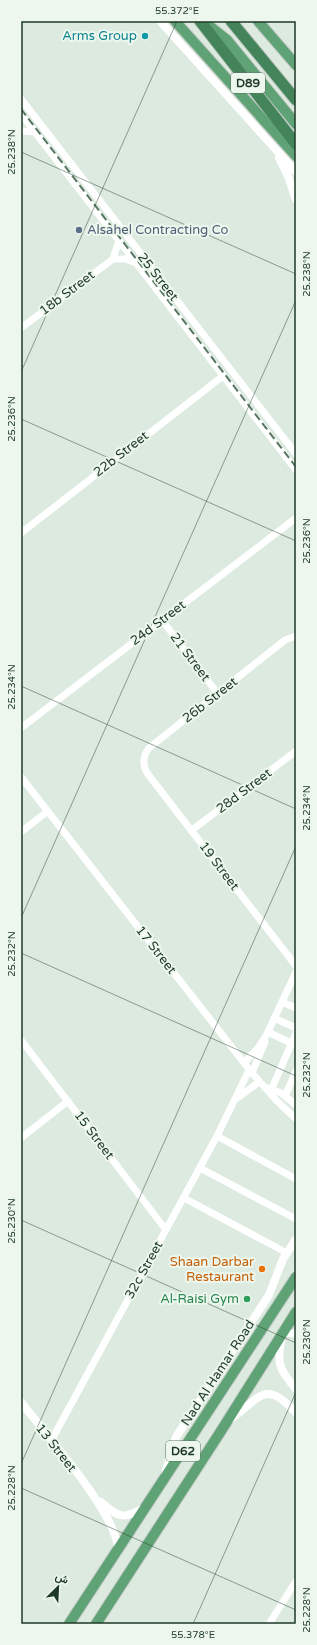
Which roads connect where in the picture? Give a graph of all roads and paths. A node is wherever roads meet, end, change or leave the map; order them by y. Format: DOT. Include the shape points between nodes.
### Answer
graph roads {
  1 [pos="160,21"];
  2 [pos="175,21"];
  3 [pos="202,21"];
  4 [pos="230,21"];
  5 [pos="258,21"];
  6 [pos="296,65"];
  7 [pos="21,99"];
  8 [pos="296,100"];
  9 [pos="22,115"];
  10 [pos="296,124"];
  11 [pos="21,126"];
  12 [pos="21,131"];
  13 [pos="35,132"];
  14 [pos="296,144"];
  15 [pos="271,145"];
  16 [pos="296,156"];
  17 [pos="296,172"];
  18 [pos="296,200"];
  19 [pos="119,240"];
  20 [pos="113,259"];
  21 [pos="136,263"];
  22 [pos="21,328"];
  23 [pos="223,376"];
  24 [pos="296,454"];
  25 [pos="296,470"];
  26 [pos="296,518"];
  27 [pos="21,533"];
  28 [pos="162,620"];
  29 [pos="296,636"];
  30 [pos="218,694"];
  31 [pos="21,728"];
  32 [pos="296,751"];
  33 [pos="144,764"];
  34 [pos="21,777"];
  35 [pos="48,811"];
  36 [pos="192,830"];
  37 [pos="21,832"];
  38 [pos="296,966"];
  39 [pos="296,972"];
  40 [pos="293,988"];
  41 [pos="282,1002"];
  42 [pos="296,1008"];
  43 [pos="274,1018"];
  44 [pos="296,1028"];
  45 [pos="296,1033"];
  46 [pos="267,1034"];
  47 [pos="21,1040"];
  48 [pos="294,1044"];
  49 [pos="244,1063"];
  50 [pos="296,1071"];
  51 [pos="250,1072"];
  52 [pos="261,1085"];
  53 [pos="272,1088"];
  54 [pos="285,1096"];
  55 [pos="236,1099"];
  56 [pos="68,1101"];
  57 [pos="296,1105"];
  58 [pos="296,1119"];
  59 [pos="217,1136"];
  60 [pos="21,1138"];
  61 [pos="200,1168"];
  62 [pos="296,1179"];
  63 [pos="184,1198"];
  64 [pos="296,1219"];
  65 [pos="166,1230"];
  66 [pos="296,1239"];
  67 [pos="287,1253"];
  68 [pos="296,1277"];
  69 [pos="296,1312"];
  70 [pos="296,1333"];
  71 [pos="283,1335"];
  72 [pos="296,1389"];
  73 [pos="21,1402"];
  74 [pos="296,1413"];
  75 [pos="228,1421"];
  76 [pos="51,1441"];
  77 [pos="162,1483"];
  78 [pos="92,1494"];
  79 [pos="147,1506"];
  80 [pos="118,1549"];
  81 [pos="296,1581"];
  82 [pos="69,1624"];
  83 [pos="96,1624"];
  84 [pos="270,1624"];
  1 -- 15 [label="street"];
  2 -- 16 [label="main road"];
  3 -- 10 [label="main road" via="227,40"];
  3 -- 14 [label="highway, D89"];
  4 -- 8 [label="highway, D89"];
  5 -- 6 [label="main road"];
  7 -- 24 [label="street, 25 Street"];
  9 -- 11 [label="street"];
  9 -- 13 [label="street, 25 Street"];
  12 -- 13 [label="street"];
  13 -- 19 [label="street, 25 Street"];
  15 -- 17 [label="street"];
  15 -- 18 [label="street" via="288,176"];
  19 -- 20 [label="street"];
  19 -- 21 [label="street, 25 Street"];
  20 -- 21 [label="street" via="125,259"];
  20 -- 22 [label="street, 18b Street"];
  21 -- 23 [label="street, 25 Street"];
  23 -- 25 [label="street, 25 Street"];
  23 -- 27 [label="street, 22b Street"];
  26 -- 28 [label="street, 24d Street"];
  28 -- 30 [label="street, 21 Street"];
  28 -- 31 [label="street, 24d Street"];
  29 -- 30 [label="street, 26b Street" via="285,640"];
  30 -- 33 [label="street, 26b Street" via="149,748 144,757"];
  32 -- 36 [label="street, 28d Street"];
  33 -- 36 [label="street, 19 Street" via="147,773"];
  34 -- 35 [label="street, 17 Street"];
  35 -- 37 [label="street"];
  35 -- 49 [label="street, 17 Street"];
  36 -- 38 [label="street, 19 Street"];
  39 -- 40 [label="street, 32c Street"];
  40 -- 41 [label="street, 32c Street"];
  41 -- 42 [label="street"];
  41 -- 43 [label="street, 32c Street"];
  43 -- 44 [label="street"];
  43 -- 46 [label="street, 32c Street"];
  45 -- 48 [label="street"];
  46 -- 48 [label="street"];
  46 -- 49 [label="street, 32c Street"];
  46 -- 51 [label="street, 32c Street" via="263,1050"];
  47 -- 56 [label="street, 15 Street"];
  48 -- 53 [label="street"];
  49 -- 51 [label="street, 17 Street"];
  50 -- 54 [label="street"];
  51 -- 52 [label="street, 17 Street"];
  51 -- 55 [label="street, 32c Street"];
  52 -- 53 [label="street"];
  52 -- 55 [label="street, 32c Street"];
  52 -- 58 [label="street, 17 Street"];
  53 -- 54 [label="street"];
  54 -- 57 [label="street"];
  55 -- 59 [label="street, 32c Street"];
  56 -- 60 [label="street"];
  56 -- 65 [label="street, 15 Street"];
  59 -- 61 [label="street, 32c Street"];
  59 -- 62 [label="street"];
  61 -- 63 [label="street, 32c Street"];
  61 -- 64 [label="street"];
  63 -- 65 [label="street, 32c Street"];
  63 -- 67 [label="street"];
  65 -- 76 [label="street, 32c Street"];
  66 -- 67 [label="street"];
  67 -- 77 [label="street" via="266,1299 176,1437"];
  68 -- 77 [label="main road, Nad Al Hamar Road / D62"];
  69 -- 71 [label="main road, D62"];
  70 -- 71 [label="street"];
  71 -- 72 [label="street" via="279,1354 280,1368"];
  71 -- 75 [label="main road, D62"];
  73 -- 76 [label="street, 13 Street"];
  74 -- 75 [label="street" via="279,1396 266,1394"];
  75 -- 83 [label="main road, D62"];
  76 -- 78 [label="street, 13 Street"];
  77 -- 79 [label="main road, Nad Al Hamar Road / D62"];
  78 -- 79 [label="street, 13 Street" via="113,1513 121,1516 130,1515"];
  78 -- 80 [label="street, 13 Street" via="114,1529"];
  79 -- 80 [label="main road, Nad Al Hamar Road / D62"];
  80 -- 82 [label="main road, Nad Al Hamar Road / D62"];
  81 -- 84 [label="street"];
}
